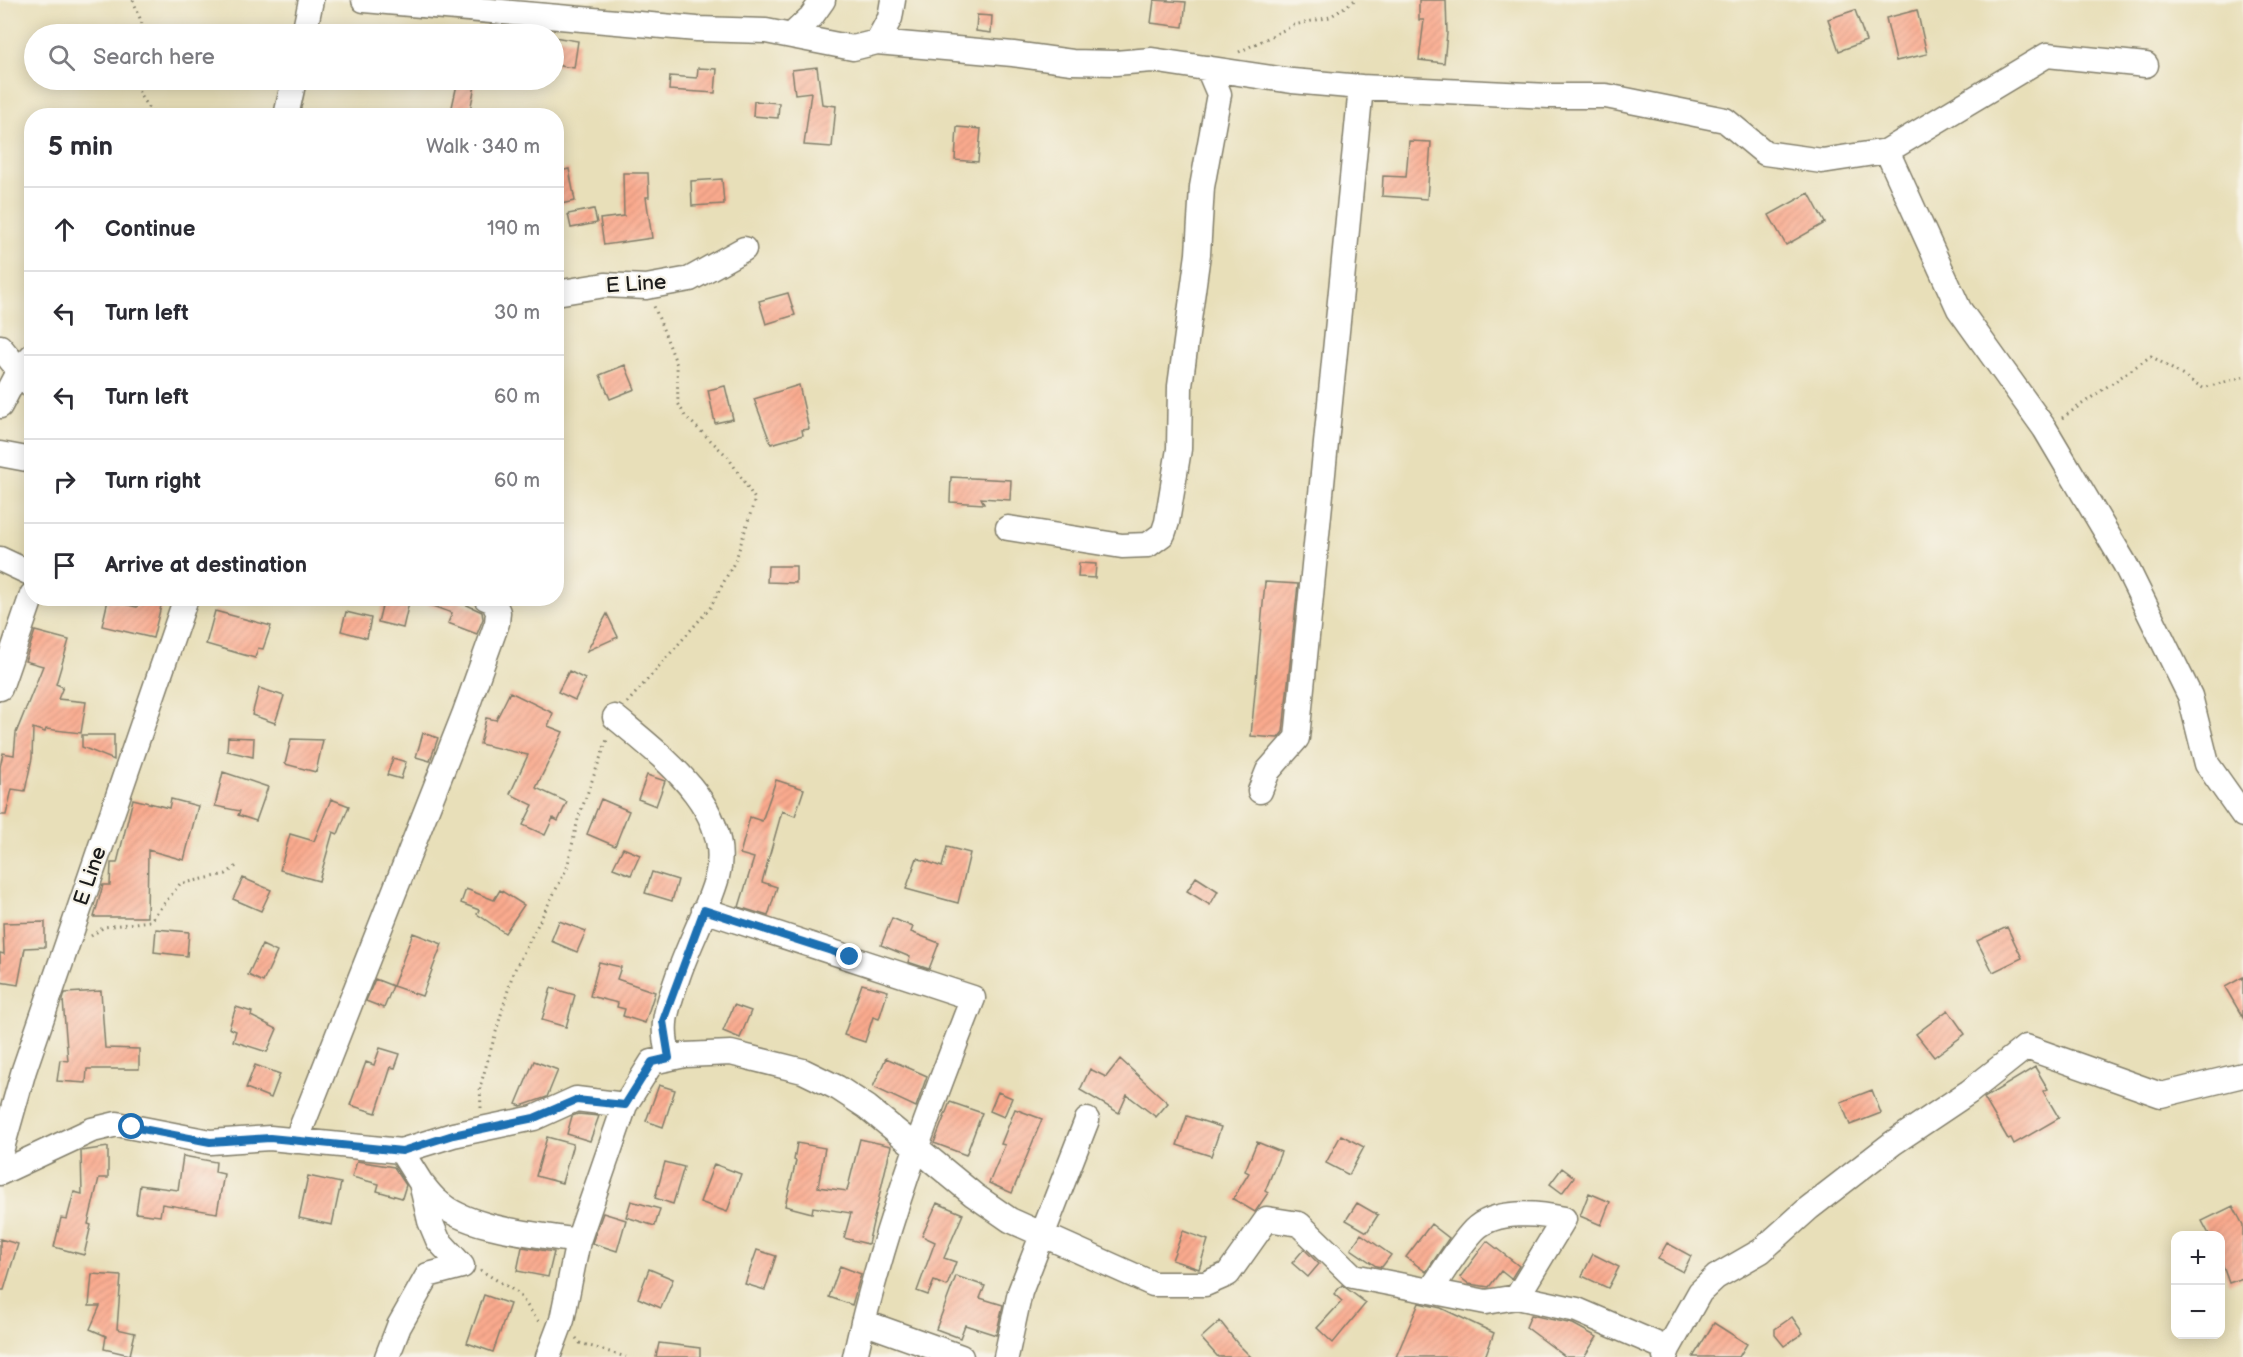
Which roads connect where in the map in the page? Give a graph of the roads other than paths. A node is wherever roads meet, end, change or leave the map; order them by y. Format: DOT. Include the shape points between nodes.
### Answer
graph roads {
  1 [pos="311,0"];
  2 [pos="364,0"];
  3 [pos="822,0"];
  4 [pos="893,0"];
  5 [pos="306,24"];
  6 [pos="792,35"];
  7 [pos="877,42"];
  8 [pos="2146,65"];
  9 [pos="1214,69"];
  10 [pos="1361,87"];
  11 [pos="292,90"];
  12 [pos="288,108"];
  13 [pos="1887,151"];
  14 [pos="744,249"];
  15 [pos="564,292"];
  16 [pos="0,346"];
  17 [pos="24,368"];
  18 [pos="24,375"];
  19 [pos="0,406"];
  20 [pos="0,454"];
  21 [pos="24,458"];
  22 [pos="1008,528"];
  23 [pos="0,559"];
  24 [pos="24,570"];
  25 [pos="28,606"];
  26 [pos="183,606"];
  27 [pos="495,606"];
  28 [pos="0,688"];
  29 [pos="615,717"];
  30 [pos="1260,791"];
  31 [pos="2243,815"];
  32 [pos="704,910"];
  33 [pos="669,1058"];
  34 [pos="2243,1075"];
  35 [pos="625,1105"];
  36 [pos="1087,1120"];
  37 [pos="296,1141"];
  38 [pos="915,1148"];
  39 [pos="402,1151"];
  40 [pos="0,1155"];
  41 [pos="0,1173"];
  42 [pos="421,1183"];
  43 [pos="1041,1233"];
  44 [pos="578,1241"];
  45 [pos="1430,1291"];
  46 [pos="1517,1298"];
  47 [pos="863,1322"];
  48 [pos="1666,1353"];
  49 [pos="549,1356"];
  50 [pos="387,1357"];
  51 [pos="855,1357"];
  52 [pos="961,1357"];
  53 [pos="1006,1357"];
  1 -- 5 [label="street"];
  2 -- 6 [label="street"];
  3 -- 6 [label="street"];
  4 -- 7 [label="street" via="890,18"];
  6 -- 7 [label="street" via="853,48"];
  7 -- 9 [label="street" via="1072,62 1152,60"];
  8 -- 13 [label="street" via="2047,55"];
  9 -- 10 [label="street"];
  9 -- 22 [label="street" via="1219,94 1202,188 1198,254 1180,386 1179,449 1162,534 1148,545 1122,546"];
  10 -- 13 [label="street" via="1606,96 1725,120 1766,153 1822,161"];
  10 -- 30 [label="street" via="1297,738 1268,771"];
  11 -- 12 [label="street"];
  13 -- 31 [label="street" via="1959,309 2045,429 2125,564 2190,696 2207,764"];
  14 -- 15 [label="street, E Line" via="690,279 646,287 605,285"];
  16 -- 17 [label="street"];
  18 -- 19 [label="street"];
  20 -- 21 [label="street"];
  23 -- 24 [label="street"];
  25 -- 28 [label="street"];
  26 -- 40 [label="street, E Line" via="24,1070"];
  27 -- 37 [label="street" via="497,623 464,715"];
  29 -- 32 [label="street" via="678,775 705,809 714,828 719,865"];
  32 -- 33 [label="street" via="663,1021"];
  32 -- 38 [label="street" via="973,998"];
  33 -- 35 [label="street" via="652,1062"];
  33 -- 38 [label="street" via="731,1053 803,1071 838,1088"];
  34 -- 48 [label="street" via="2161,1095 2026,1047 1969,1092 1893,1143 1761,1251 1716,1277 1700,1292"];
  35 -- 39 [label="street" via="576,1100 534,1118 453,1135"];
  35 -- 44 [label="street"];
  36 -- 43 [label="street"];
  37 -- 39 [label="street"];
  37 -- 41 [label="street" via="270,1138 210,1142 117,1124 92,1130"];
  38 -- 43 [label="street" via="1010,1220"];
  38 -- 47 [label="street"];
  39 -- 42 [label="street"];
  42 -- 44 [label="street" via="438,1203 484,1224"];
  42 -- 50 [label="street" via="438,1240 462,1266 428,1275 399,1326"];
  43 -- 45 [label="street" via="1153,1284 1205,1284 1228,1274 1267,1219 1299,1224 1353,1276"];
  43 -- 53 [label="street" via="1020,1292"];
  44 -- 49 [label="street" via="562,1320"];
  45 -- 46 [label="street" via="1486,1302"];
  45 -- 46 [label="street" via="1475,1228 1522,1213 1564,1219"];
  46 -- 48 [label="street" via="1577,1310"];
  47 -- 51 [label="street"];
  47 -- 52 [label="street"];
}
